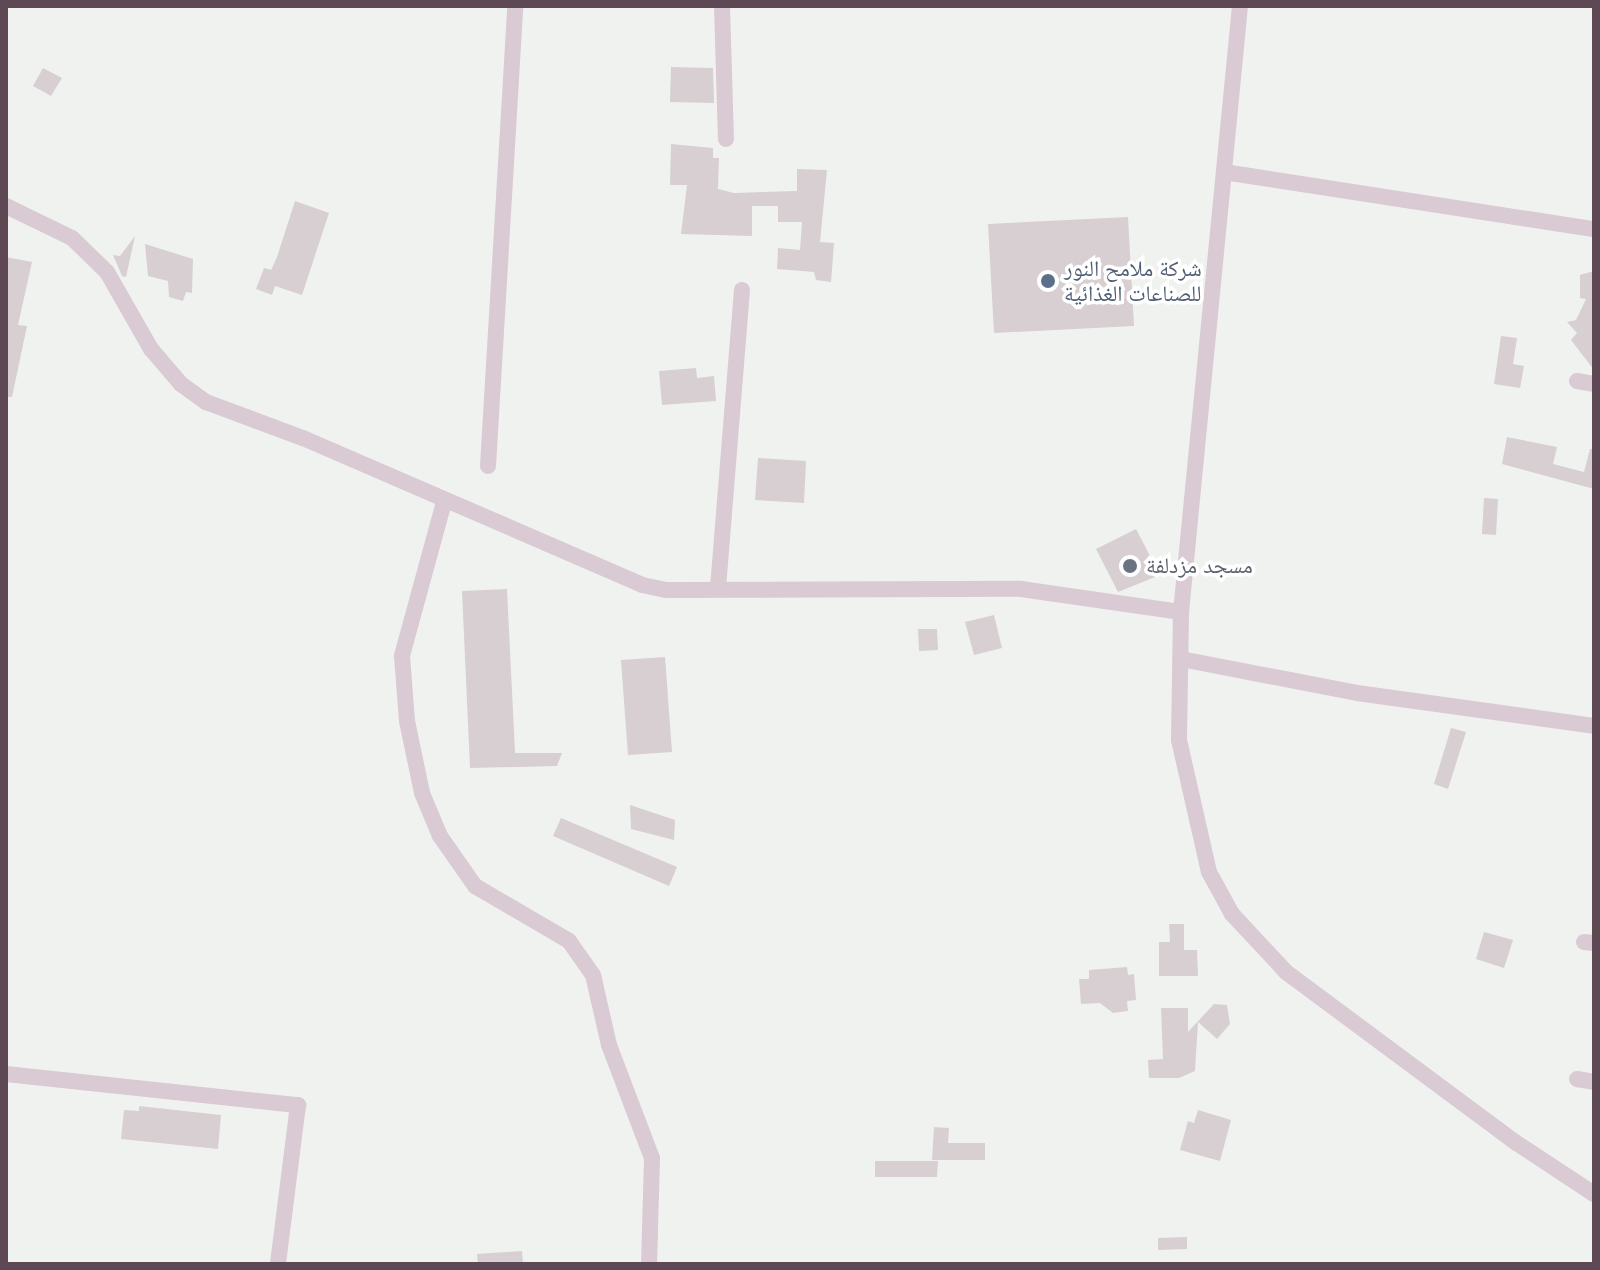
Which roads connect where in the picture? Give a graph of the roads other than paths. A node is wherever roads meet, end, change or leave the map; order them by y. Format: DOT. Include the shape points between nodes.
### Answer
graph roads {
  1 [pos="515,6"];
  2 [pos="722,6"];
  3 [pos="1240,6"];
  4 [pos="726,139"];
  5 [pos="1224,172"];
  6 [pos="6,206"];
  7 [pos="1594,229"];
  8 [pos="742,290"];
  9 [pos="488,466"];
  10 [pos="444,502"];
  11 [pos="718,588"];
  12 [pos="1181,612"];
  13 [pos="1181,659"];
  14 [pos="1594,726"];
  15 [pos="6,1074"];
  16 [pos="1577,1079"];
  17 [pos="1594,1082"];
  18 [pos="1594,1194"];
  19 [pos="278,1264"];
  20 [pos="649,1264"];
  1 -- 9 [label="street"];
  2 -- 4 [label="street"];
  3 -- 5 [label="street"];
  5 -- 7 [label="street"];
  5 -- 12 [label="street"];
  6 -- 10 [label="street" via="72,238 107,272 151,349 181,384 206,402 303,438"];
  8 -- 11 [label="street"];
  10 -- 11 [label="street" via="642,585 666,590"];
  10 -- 20 [label="street" via="402,656 407,721 422,793 440,836 475,886 569,941 593,975 609,1045 652,1158"];
  11 -- 12 [label="street" via="1021,589"];
  12 -- 13 [label="street"];
  13 -- 14 [label="street" via="1357,693"];
  13 -- 18 [label="street" via="1179,740 1185,782 1209,872 1232,914 1286,972 1371,1038"];
  15 -- 19 [label="street" via="298,1105"];
  16 -- 17 [label="street"];
}
